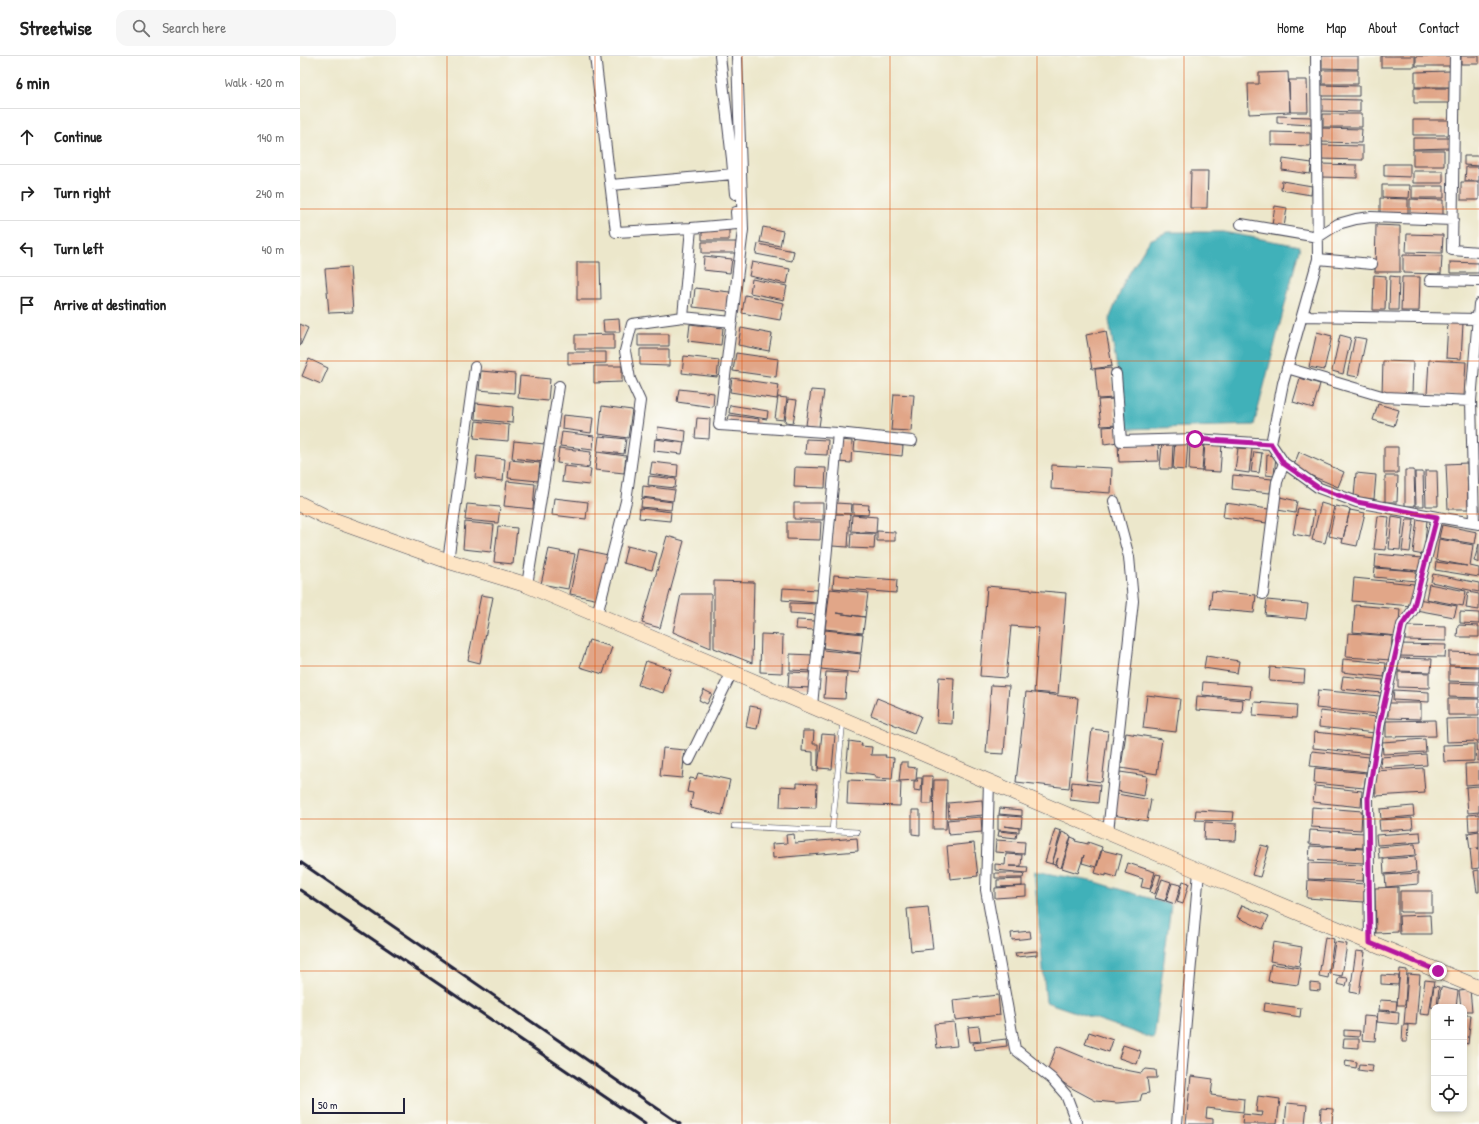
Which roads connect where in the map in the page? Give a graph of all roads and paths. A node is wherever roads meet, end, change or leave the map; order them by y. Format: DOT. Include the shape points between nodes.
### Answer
graph roads {
  1 [pos="595,56"];
  2 [pos="720,56"];
  3 [pos="737,56"];
  4 [pos="1316,56"];
  5 [pos="1455,56"];
  6 [pos="733,174"];
  7 [pos="610,186"];
  8 [pos="1452,220"];
  9 [pos="1241,224"];
  10 [pos="691,228"];
  11 [pos="1318,238"];
  12 [pos="1479,252"];
  13 [pos="1318,259"];
  14 [pos="1372,264"];
  15 [pos="1430,280"];
  16 [pos="1479,281"];
  17 [pos="1479,304"];
  18 [pos="1302,316"];
  19 [pos="683,317"];
  20 [pos="1478,319"];
  21 [pos="732,322"];
  22 [pos="475,367"];
  23 [pos="1287,368"];
  24 [pos="1116,374"];
  25 [pos="559,386"];
  26 [pos="1471,401"];
  27 [pos="838,433"];
  28 [pos="912,441"];
  29 [pos="1271,444"];
  30 [pos="1284,464"];
  31 [pos="1114,501"];
  32 [pos="300,504"];
  33 [pos="1437,517"];
  34 [pos="1476,523"];
  35 [pos="448,561"];
  36 [pos="527,585"];
  37 [pos="1263,594"];
  38 [pos="597,615"];
  39 [pos="732,672"];
  40 [pos="812,706"];
  41 [pos="843,719"];
  42 [pos="689,760"];
  43 [pos="989,781"];
  44 [pos="734,826"];
  45 [pos="832,831"];
  46 [pos="857,832"];
  47 [pos="1108,832"];
  48 [pos="1199,871"];
  49 [pos="1370,943"];
  50 [pos="1479,988"];
  51 [pos="1077,1124"];
  52 [pos="1177,1124"];
  1 -- 7 [label="street"];
  2 -- 6 [label="street"];
  3 -- 21 [label="street" via="743,230"];
  4 -- 11 [label="street"];
  5 -- 8 [label="street"];
  6 -- 7 [label="street"];
  6 -- 10 [label="street" via="737,224"];
  7 -- 10 [label="street" via="616,232"];
  8 -- 11 [label="street" via="1371,217 1356,219 1338,224"];
  8 -- 12 [label="street" via="1452,250"];
  9 -- 11 [label="street"];
  10 -- 19 [label="street"];
  11 -- 13 [label="street"];
  13 -- 14 [label="street"];
  13 -- 18 [label="street"];
  15 -- 16 [label="street"];
  17 -- 20 [label="street"];
  18 -- 20 [label="street"];
  18 -- 23 [label="street"];
  19 -- 21 [label="street"];
  19 -- 38 [label="street" via="632,324 625,351 630,379 640,400 626,501"];
  20 -- 26 [label="street"];
  21 -- 27 [label="street" via="719,425"];
  22 -- 35 [label="street"];
  23 -- 26 [label="street" via="1385,397"];
  23 -- 29 [label="street"];
  24 -- 29 [label="street" via="1121,441 1195,439"];
  25 -- 36 [label="street"];
  26 -- 34 [label="street"];
  27 -- 28 [label="street"];
  27 -- 40 [label="street"];
  29 -- 30 [label="street"];
  30 -- 33 [label="street" via="1319,488 1357,502"];
  30 -- 37 [label="street" via="1277,482"];
  31 -- 47 [label="street" via="1130,557 1133,601"];
  32 -- 35 [label="main road" via="328,518"];
  33 -- 34 [label="street"];
  33 -- 49 [label="street" via="1413,610 1402,625 1380,722 1368,798"];
  35 -- 36 [label="main road"];
  36 -- 38 [label="main road"];
  38 -- 39 [label="main road"];
  39 -- 40 [label="main road"];
  39 -- 42 [label="street"];
  40 -- 41 [label="main road"];
  41 -- 43 [label="main road"];
  41 -- 45 [label="lane"];
  43 -- 47 [label="main road"];
  43 -- 51 [label="street" via="986,890 1015,1050 1052,1079 1066,1095"];
  44 -- 45 [label="lane"];
  45 -- 46 [label="lane"];
  47 -- 48 [label="main road"];
  48 -- 49 [label="main road"];
  48 -- 52 [label="street"];
  49 -- 50 [label="main road"];
}
